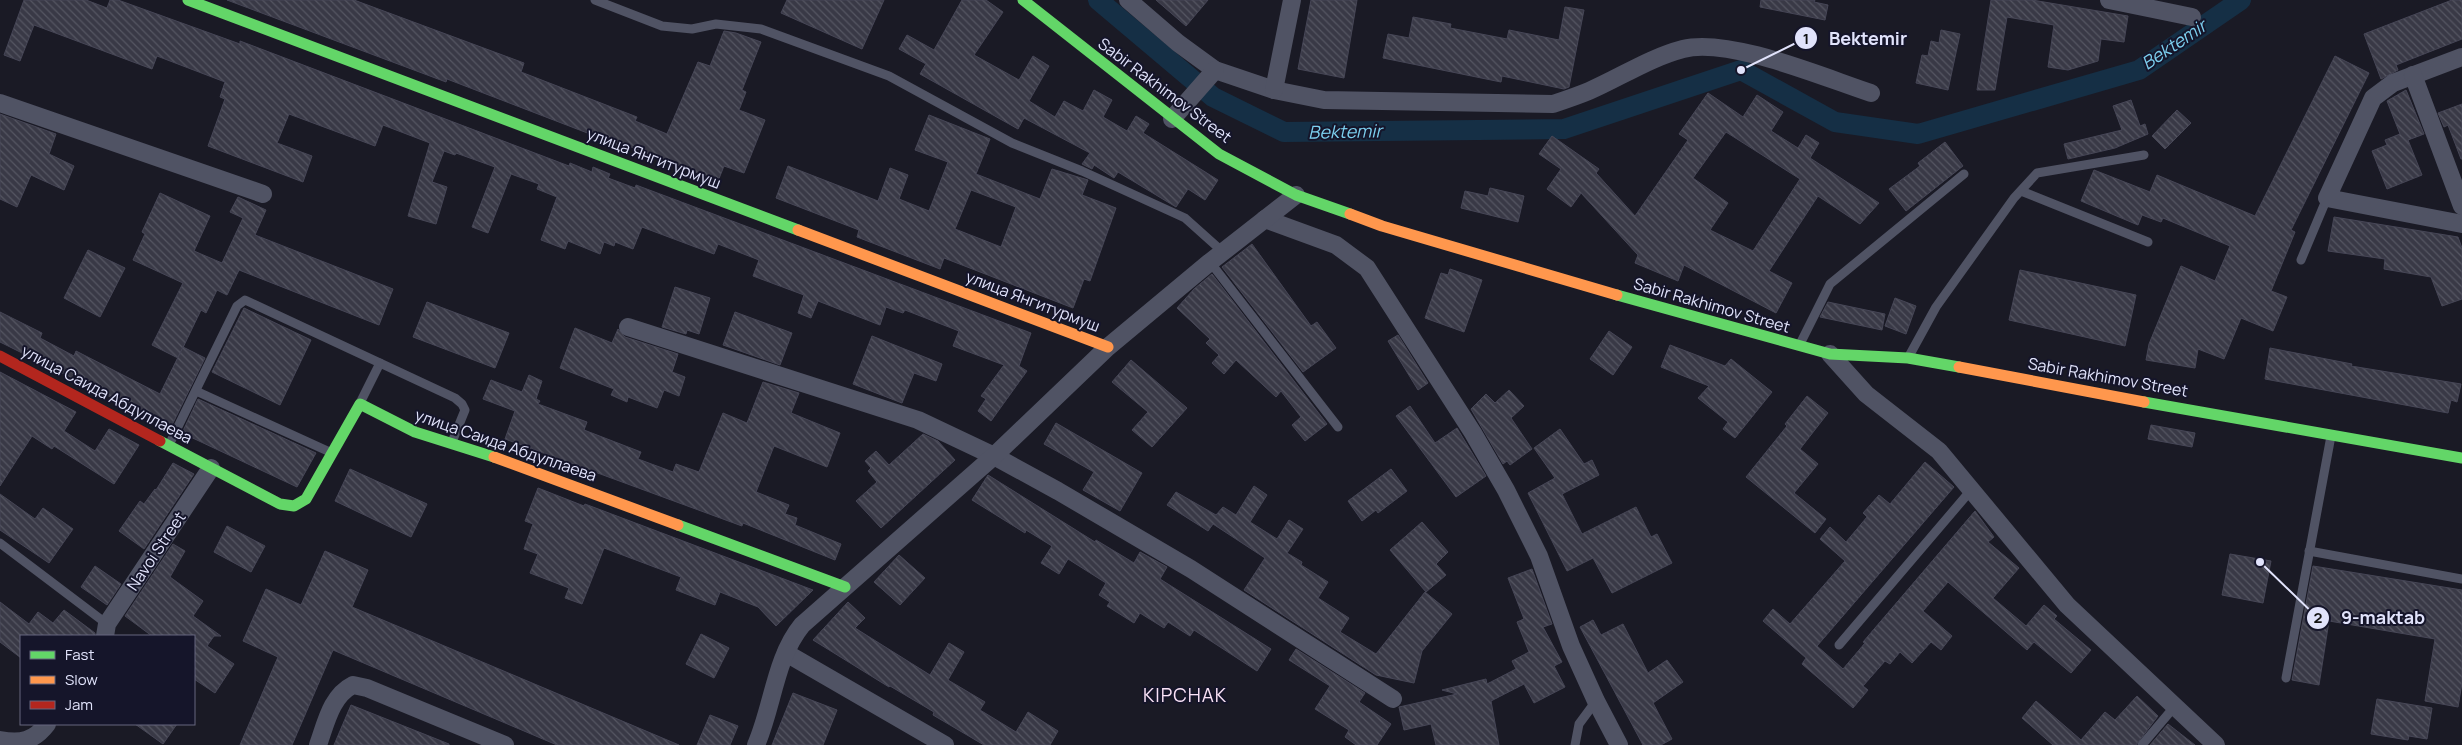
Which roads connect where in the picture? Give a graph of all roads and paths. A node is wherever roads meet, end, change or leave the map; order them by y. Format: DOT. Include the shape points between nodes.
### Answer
graph roads {
  1 [pos="188,0"];
  2 [pos="594,0"];
  3 [pos="1023,0"];
  4 [pos="1128,0"];
  5 [pos="1292,0"];
  6 [pos="2110,0"];
  7 [pos="2192,16"];
  8 [pos="2462,57"];
  9 [pos="1210,75"];
  10 [pos="2413,75"];
  11 [pos="1274,90"];
  12 [pos="1871,93"];
  13 [pos="0,103"];
  14 [pos="1172,119"];
  15 [pos="2144,155"];
  16 [pos="1964,174"];
  17 [pos="2021,191"];
  18 [pos="263,194"];
  19 [pos="1296,195"];
  20 [pos="2327,198"];
  21 [pos="2462,206"];
  22 [pos="1265,219"];
  23 [pos="2462,224"];
  24 [pos="2148,242"];
  25 [pos="1217,257"];
  26 [pos="2302,260"];
  27 [pos="628,327"];
  28 [pos="1108,347"];
  29 [pos="1799,347"];
  30 [pos="1830,354"];
  31 [pos="0,356"];
  32 [pos="1908,358"];
  33 [pos="380,363"];
  34 [pos="196,391"];
  35 [pos="360,404"];
  36 [pos="1338,428"];
  37 [pos="2331,436"];
  38 [pos="451,443"];
  39 [pos="169,445"];
  40 [pos="332,453"];
  41 [pos="994,456"];
  42 [pos="2462,458"];
  43 [pos="211,468"];
  44 [pos="1972,489"];
  45 [pos="0,543"];
  46 [pos="2309,551"];
  47 [pos="2462,579"];
  48 [pos="845,587"];
  49 [pos="106,630"];
  50 [pos="1839,645"];
  51 [pos="786,652"];
  52 [pos="2286,678"];
  53 [pos="1393,699"];
  54 [pos="1596,701"];
  55 [pos="2175,706"];
  56 [pos="46,725"];
  57 [pos="0,740"];
  58 [pos="318,745"];
  59 [pos="505,745"];
  60 [pos="756,745"];
  61 [pos="945,745"];
  62 [pos="1575,745"];
  63 [pos="1619,745"];
  64 [pos="2142,745"];
  65 [pos="2216,745"];
  1 -- 28 [label="street, улица Янгитурмуш"];
  2 -- 25 [label="lane" via="662,26 692,29 716,24 762,29 889,76 1012,143 1185,218"];
  3 -- 14 [label="street, Sabir Rakhimov Street"];
  4 -- 9 [label="street"];
  5 -- 11 [label="street"];
  6 -- 7 [label="street"];
  8 -- 10 [label="street"];
  9 -- 11 [label="street"];
  9 -- 14 [label="street"];
  10 -- 20 [label="street" via="2393,83 2373,98"];
  10 -- 21 [label="street"];
  11 -- 12 [label="street" via="1324,100 1553,104 1588,91 1647,61 1685,48 1719,46"];
  13 -- 18 [label="street"];
  14 -- 19 [label="street, Sabir Rakhimov Street" via="1220,154"];
  15 -- 17 [label="lane" via="2037,173"];
  16 -- 29 [label="lane" via="1830,284"];
  17 -- 24 [label="lane"];
  17 -- 32 [label="lane" via="1936,307"];
  19 -- 22 [label="street"];
  19 -- 29 [label="street, Sabir Rakhimov Street" via="1382,226"];
  20 -- 23 [label="street"];
  20 -- 26 [label="lane"];
  22 -- 25 [label="street"];
  22 -- 54 [label="street" via="1336,246 1367,268 1506,490 1539,556"];
  25 -- 28 [label="street"];
  25 -- 36 [label="lane"];
  27 -- 41 [label="street" via="918,420"];
  28 -- 41 [label="street"];
  29 -- 30 [label="street, Sabir Rakhimov Street"];
  30 -- 32 [label="street, Sabir Rakhimov Street"];
  30 -- 44 [label="street" via="1866,394 1939,450"];
  31 -- 39 [label="street, улица Саида Абдуллаева"];
  32 -- 37 [label="street, Sabir Rakhimov Street"];
  33 -- 34 [label="lane" via="245,300 237,306"];
  33 -- 35 [label="lane"];
  33 -- 38 [label="lane" via="462,404 464,417"];
  34 -- 39 [label="lane"];
  34 -- 40 [label="lane"];
  35 -- 38 [label="street, улица Саида Абдуллаева" via="414,432"];
  35 -- 40 [label="street, улица Саида Абдуллаева"];
  37 -- 42 [label="street, Sabir Rakhimov Street"];
  37 -- 46 [label="lane"];
  38 -- 48 [label="street, улица Саида Абдуллаева" via="511,462"];
  39 -- 43 [label="street, улица Саида Абдуллаева"];
  40 -- 43 [label="street, улица Саида Абдуллаева" via="306,499 291,508"];
  41 -- 48 [label="street"];
  41 -- 53 [label="street" via="1191,569"];
  43 -- 49 [label="street, Navoi Street"];
  44 -- 50 [label="lane"];
  44 -- 55 [label="street" via="2067,605"];
  45 -- 49 [label="lane"];
  46 -- 47 [label="lane"];
  46 -- 52 [label="lane"];
  48 -- 51 [label="street" via="802,625"];
  51 -- 60 [label="street"];
  51 -- 61 [label="street"];
  54 -- 62 [label="lane" via="1579,724"];
  54 -- 63 [label="street"];
  55 -- 64 [label="lane"];
  55 -- 65 [label="street"];
  56 -- 57 [label="street" via="33,739 20,742"];
  58 -- 59 [label="street" via="336,700 353,684"];
}
